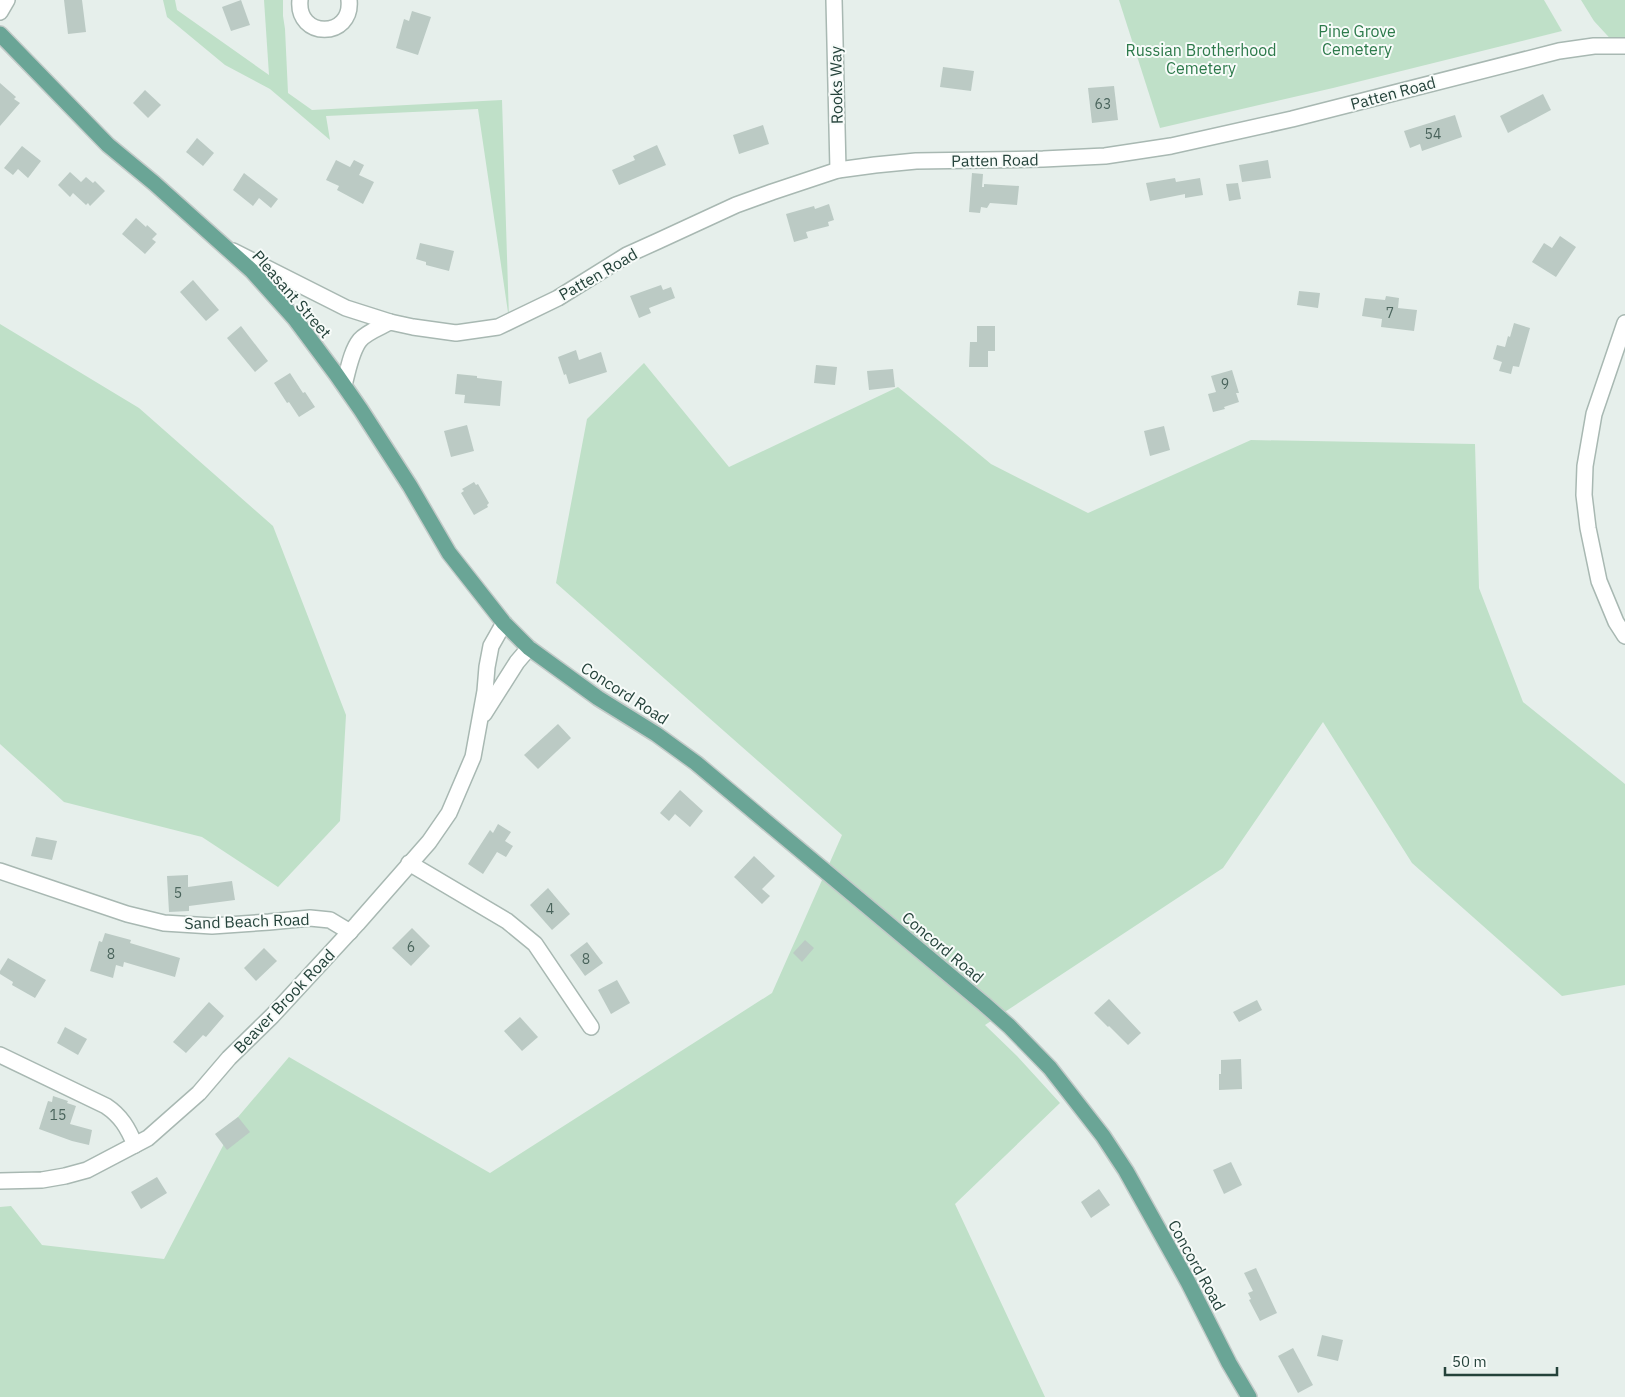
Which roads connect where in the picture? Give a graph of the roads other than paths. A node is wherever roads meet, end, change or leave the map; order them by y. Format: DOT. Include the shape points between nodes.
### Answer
graph roads {
  1 [pos="7,0"];
  2 [pos="300,0"];
  3 [pos="349,0"];
  4 [pos="834,0"];
  5 [pos="0,12"];
  6 [pos="0,34"];
  7 [pos="1625,46"];
  8 [pos="838,170"];
  9 [pos="225,247"];
  10 [pos="390,322"];
  11 [pos="1625,322"];
  12 [pos="344,385"];
  13 [pos="504,623"];
  14 [pos="1625,636"];
  15 [pos="529,648"];
  16 [pos="480,719"];
  17 [pos="409,863"];
  18 [pos="0,870"];
  19 [pos="350,932"];
  20 [pos="591,1027"];
  21 [pos="0,1055"];
  22 [pos="135,1145"];
  23 [pos="0,1181"];
  24 [pos="1248,1397"];
  1 -- 5 [label="street"];
  2 -- 3 [label="street" via="300,10 309,25 326,30 342,23 349,9"];
  4 -- 8 [label="street, Rooks Way"];
  6 -- 9 [label="main road, Pleasant Street" via="108,145"];
  7 -- 8 [label="street, Patten Road" via="1559,51 1292,119 1171,146 1105,156 916,161"];
  8 -- 10 [label="street, Patten Road" via="745,202 627,255 558,298 498,327 456,333"];
  9 -- 10 [label="street, Patten Road" via="346,308"];
  9 -- 12 [label="main road, Pleasant Street" via="252,271 295,319"];
  10 -- 12 [label="street" via="360,340"];
  11 -- 14 [label="street" via="1594,414 1585,466 1584,495 1599,581"];
  12 -- 13 [label="main road, Pleasant Street" via="449,553"];
  13 -- 15 [label="main road, Concord Road"];
  13 -- 16 [label="street, Beaver Brook Road" via="491,646"];
  15 -- 16 [label="street, Beaver Brook Road"];
  15 -- 24 [label="main road, Concord Road" via="702,768 984,1004 1050,1068 1126,1171"];
  16 -- 17 [label="street, Beaver Brook Road" via="474,758 449,813"];
  17 -- 19 [label="street, Beaver Brook Road"];
  17 -- 20 [label="street" via="507,921 534,944"];
  18 -- 19 [label="street, Sand Beach Road" via="120,912 164,923 212,926 310,918 330,920"];
  19 -- 22 [label="street, Beaver Brook Road" via="199,1093 156,1132"];
  21 -- 22 [label="street" via="117,1113 129,1129"];
  22 -- 23 [label="street, Beaver Brook Road" via="87,1170 65,1176"];
}
